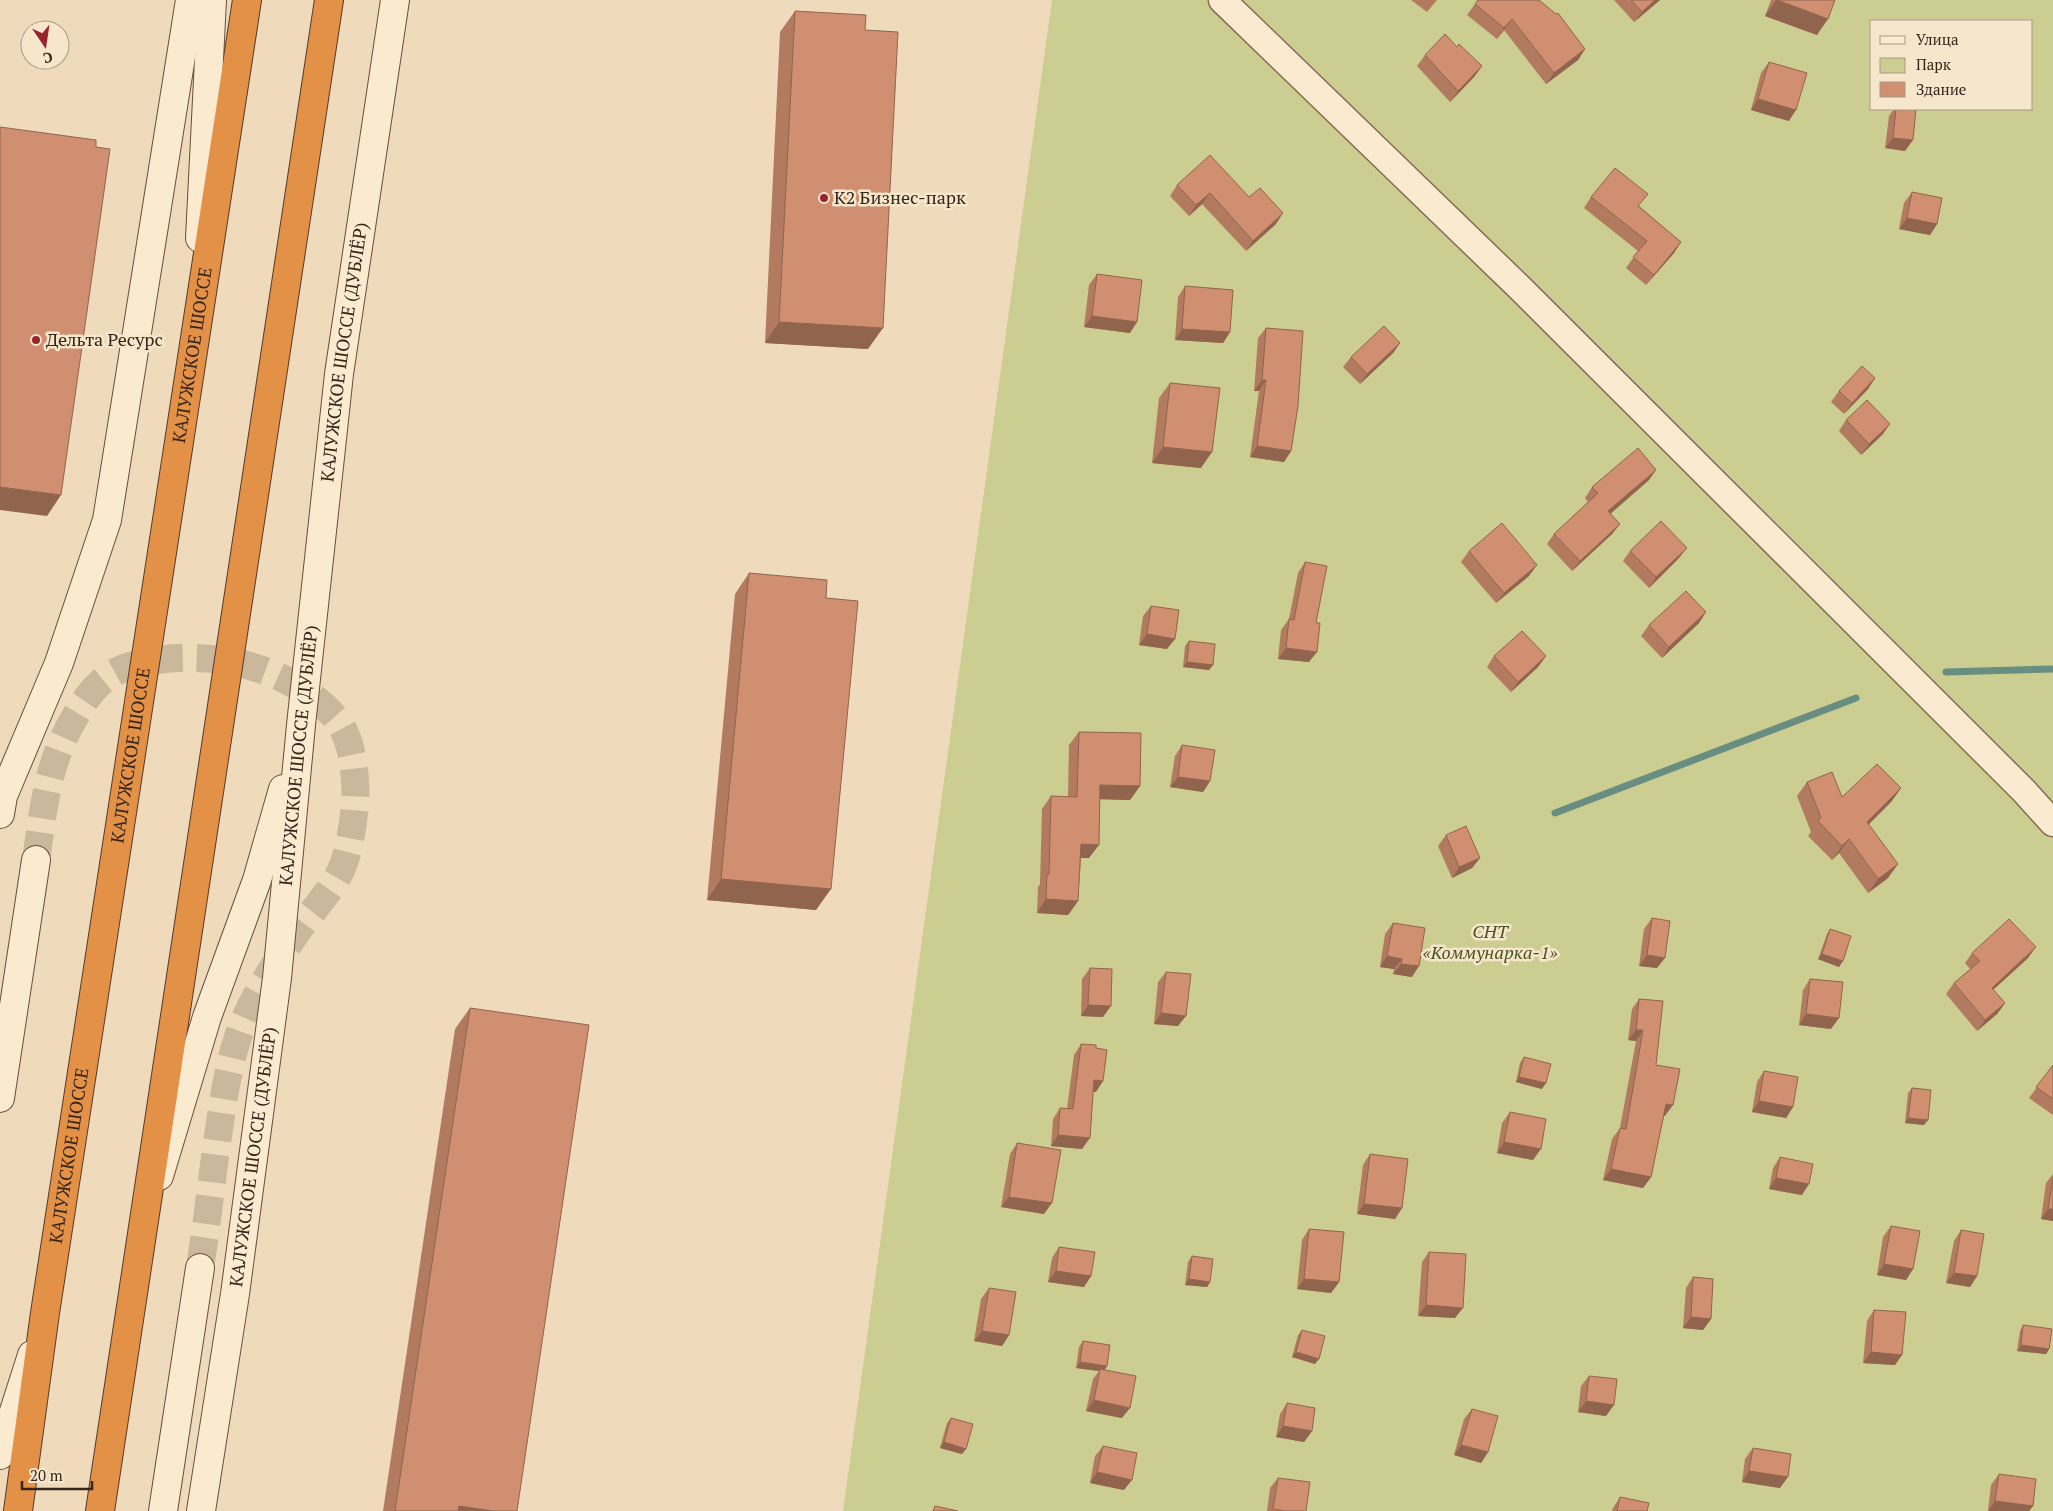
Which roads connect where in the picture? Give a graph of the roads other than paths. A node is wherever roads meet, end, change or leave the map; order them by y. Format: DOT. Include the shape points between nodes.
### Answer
graph roads {
  1 [pos="190,0"];
  2 [pos="212,0"];
  3 [pos="247,0"];
  4 [pos="329,0"];
  5 [pos="395,0"];
  6 [pos="1222,0"];
  7 [pos="196,326"];
  8 [pos="301,725"];
  9 [pos="0,814"];
  10 [pos="2053,823"];
  11 [pos="36,860"];
  12 [pos="0,1098"];
  13 [pos="140,1240"];
  14 [pos="200,1268"];
  15 [pos="45,1313"];
  16 [pos="0,1455"];
  17 [pos="18,1511"];
  18 [pos="100,1511"];
  19 [pos="163,1511"];
  20 [pos="201,1511"];
  1 -- 9 [label="main road" via="107,520 59,664 3,796"];
  2 -- 7 [label="main road"];
  3 -- 7 [label="highway, КАЛУЖСКОЕ ШОССЕ"];
  4 -- 13 [label="highway"];
  5 -- 8 [label="main road, КАЛУЖСКОЕ ШОССЕ (ДУБЛЁР)" via="339,374"];
  6 -- 10 [label="street" via="1520,288"];
  7 -- 15 [label="highway, КАЛУЖСКОЕ ШОССЕ"];
  8 -- 13 [label="main road" via="257,880 207,1017"];
  8 -- 20 [label="main road, КАЛУЖСКОЕ ШОССЕ (ДУБЛЁР)" via="277,978 235,1294"];
  11 -- 12 [label="main road"];
  13 -- 18 [label="highway"];
  14 -- 19 [label="main road"];
  15 -- 16 [label="main road"];
  15 -- 17 [label="highway, КАЛУЖСКОЕ ШОССЕ"];
}
